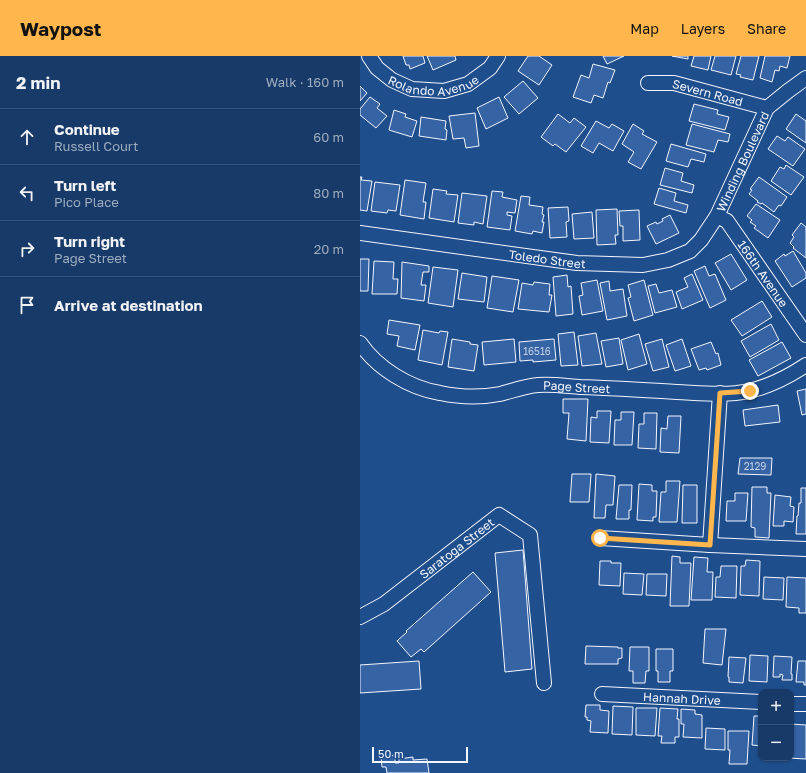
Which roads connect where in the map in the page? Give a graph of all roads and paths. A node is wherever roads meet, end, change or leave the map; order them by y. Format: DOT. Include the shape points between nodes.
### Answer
graph roads {
  1 [pos="369,56"];
  2 [pos="498,56"];
  3 [pos="806,78"];
  4 [pos="648,83"];
  5 [pos="767,108"];
  6 [pos="717,216"];
  7 [pos="360,233"];
  8 [pos="806,335"];
  9 [pos="360,343"];
  10 [pos="806,364"];
  11 [pos="720,393"];
  12 [pos="600,538"];
  13 [pos="710,545"];
  14 [pos="806,549"];
  15 [pos="360,617"];
  16 [pos="544,683"];
  17 [pos="602,694"];
  18 [pos="758,702"];
  19 [pos="794,704"];
  20 [pos="806,704"];
  1 -- 2 [label="street, Rolando Avenue" via="377,68 392,80 412,90 444,91 468,84 490,68"];
  3 -- 5 [label="street, Winding Boulevard"];
  4 -- 5 [label="street, Severn Road" via="674,83"];
  5 -- 6 [label="street, Winding Boulevard"];
  6 -- 7 [label="street, Toledo Street" via="690,251 668,260 643,265 577,263"];
  6 -- 8 [label="street, 166th Avenue" via="727,221"];
  9 -- 11 [label="street, Page Street" via="383,367 400,378 418,387 458,396 476,397 538,386"];
  10 -- 11 [label="street, Page Street" via="789,376 769,385 740,392"];
  11 -- 13 [label="street"];
  12 -- 13 [label="street"];
  13 -- 14 [label="street"];
  15 -- 16 [label="street, Saratoga Street" via="390,599 499,514 530,535"];
  17 -- 18 [label="street, Hannah Drive"];
  19 -- 20 [label="street"];
}
